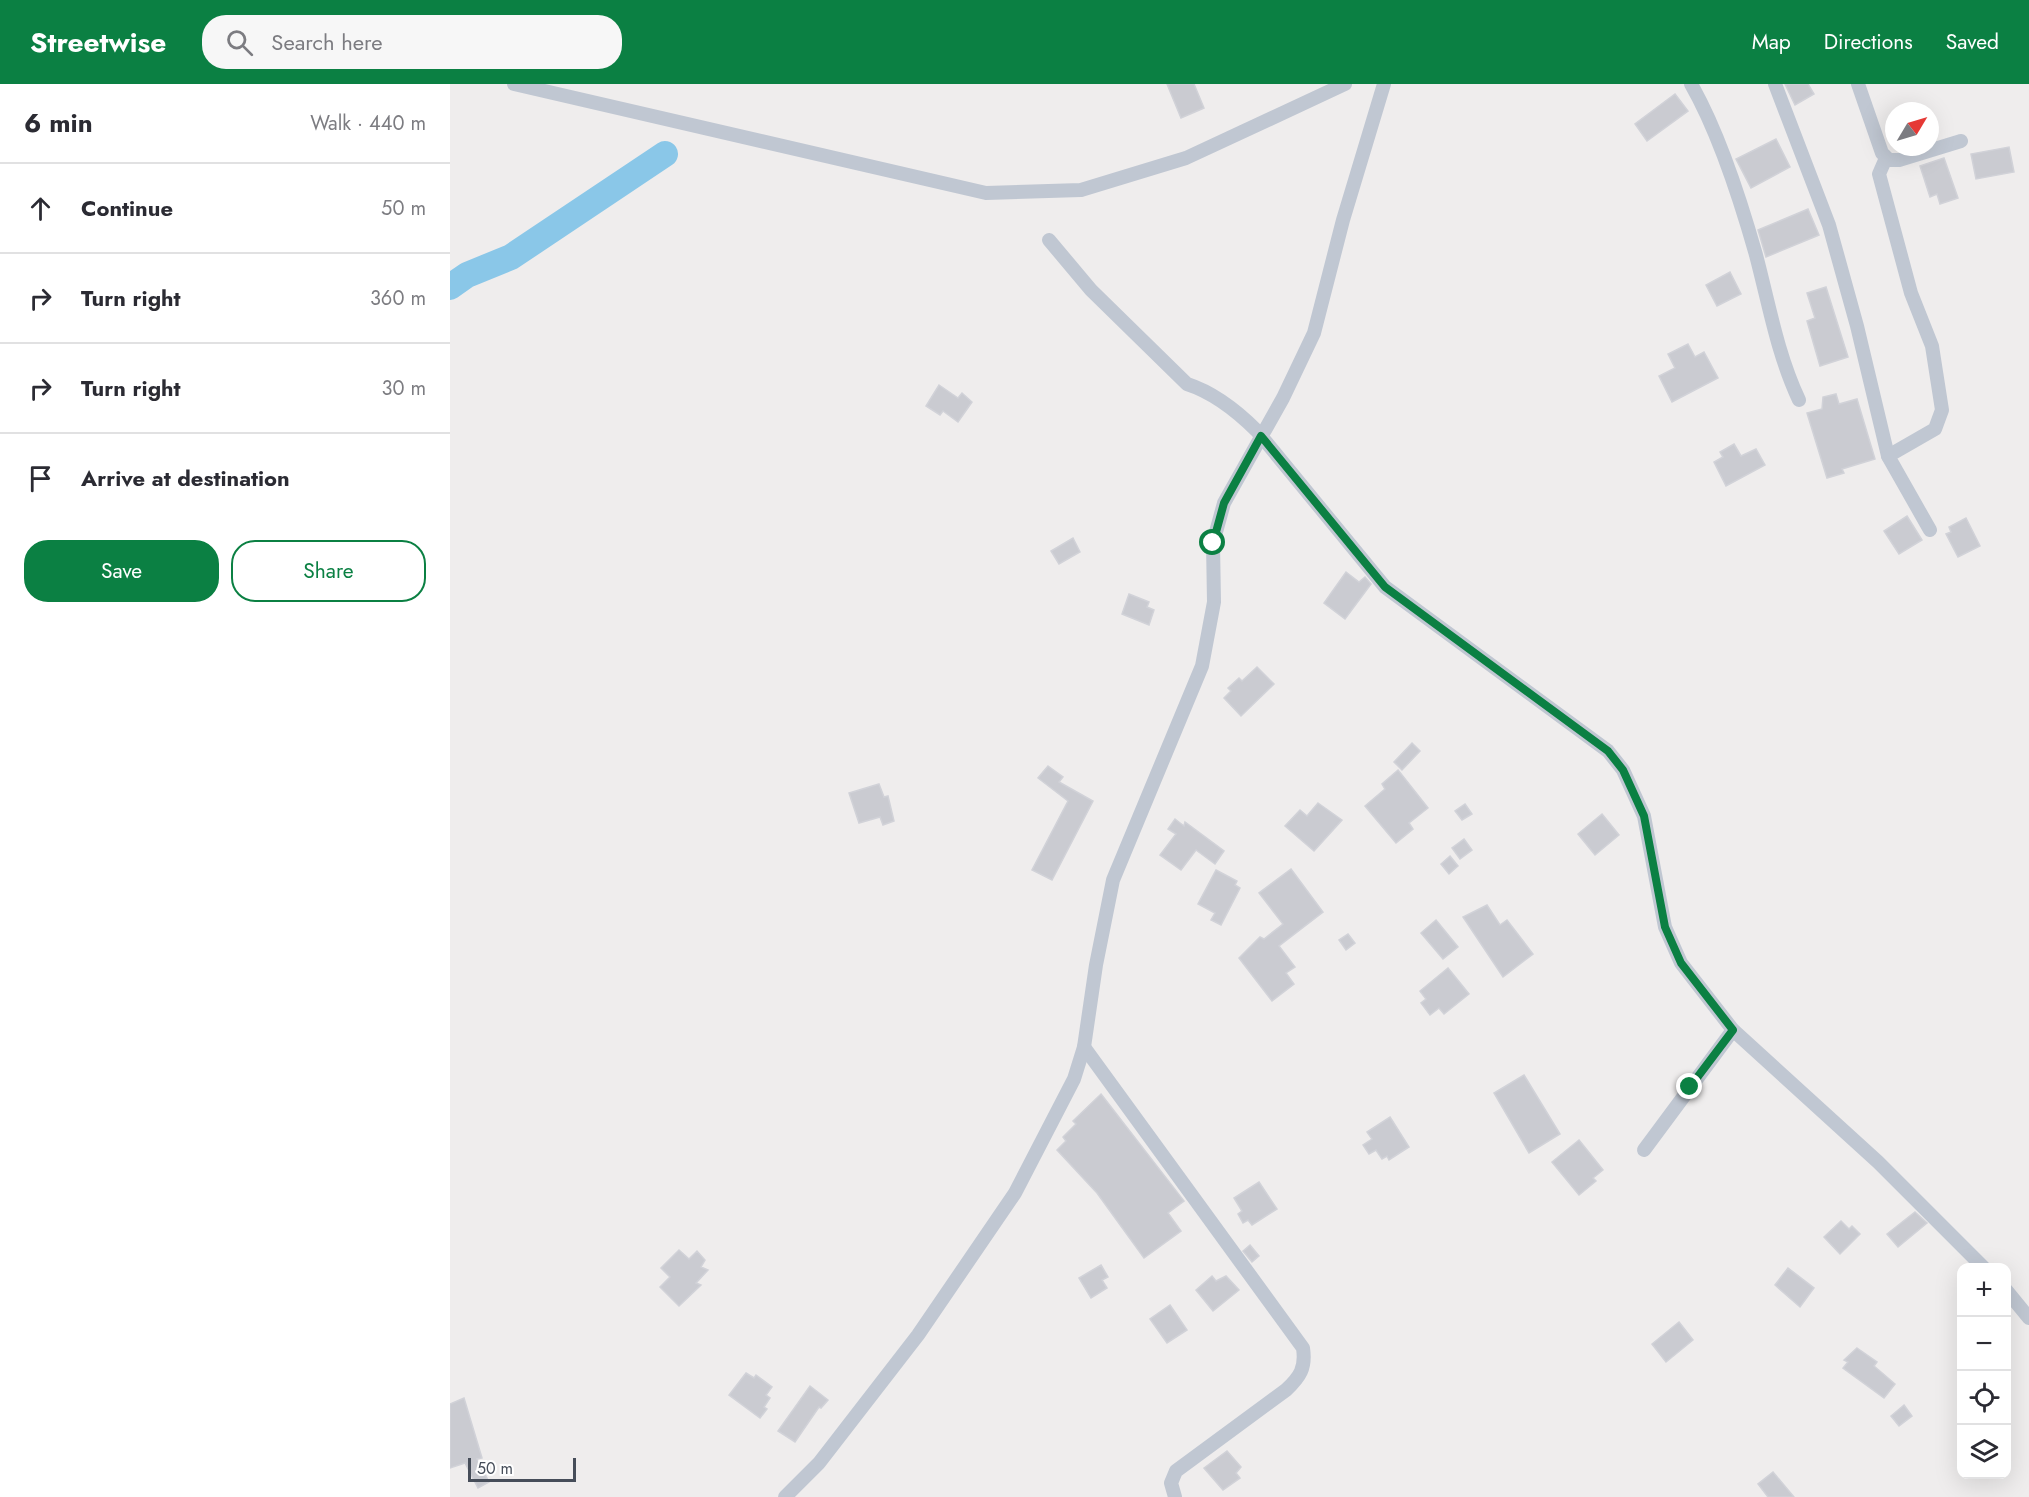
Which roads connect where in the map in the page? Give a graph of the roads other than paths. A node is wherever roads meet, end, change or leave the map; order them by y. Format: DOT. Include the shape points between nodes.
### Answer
graph roads {
  1 [pos="514,84"];
  2 [pos="1345,84"];
  3 [pos="1384,84"];
  4 [pos="1691,84"];
  5 [pos="1775,84"];
  6 [pos="1858,84"];
  7 [pos="1961,141"];
  8 [pos="1886,158"];
  9 [pos="1049,240"];
  10 [pos="1799,399"];
  11 [pos="1261,436"];
  12 [pos="1888,456"];
  13 [pos="1930,530"];
  14 [pos="1733,1030"];
  15 [pos="1084,1047"];
  16 [pos="1644,1150"];
  17 [pos="1979,1263"];
  18 [pos="2011,1295"];
  19 [pos="2029,1318"];
  20 [pos="784,1497"];
  21 [pos="1175,1497"];
  1 -- 2 [label="street" via="986,193 1091,187 1186,158"];
  3 -- 11 [label="street" via="1314,333"];
  4 -- 10 [label="street" via="1713,129 1755,254 1782,359"];
  5 -- 12 [label="street" via="1829,225"];
  6 -- 8 [label="street"];
  7 -- 8 [label="street" via="1899,160"];
  8 -- 12 [label="street" via="1879,174 1911,293 1932,346 1942,410 1935,429"];
  9 -- 11 [label="street" via="1090,290 1187,384 1243,417"];
  11 -- 14 [label="street" via="1385,587 1613,757 1644,816 1665,927 1681,963"];
  11 -- 15 [label="street" via="1224,503 1213,543 1214,602 1202,666 1113,880"];
  12 -- 13 [label="street"];
  14 -- 16 [label="street"];
  14 -- 17 [label="street" via="1878,1162"];
  15 -- 20 [label="street" via="1074,1079 1015,1193 918,1335 819,1463"];
  15 -- 21 [label="street" via="1303,1348 1301,1376 1176,1471 1171,1484"];
  18 -- 19 [label="street"];
}
